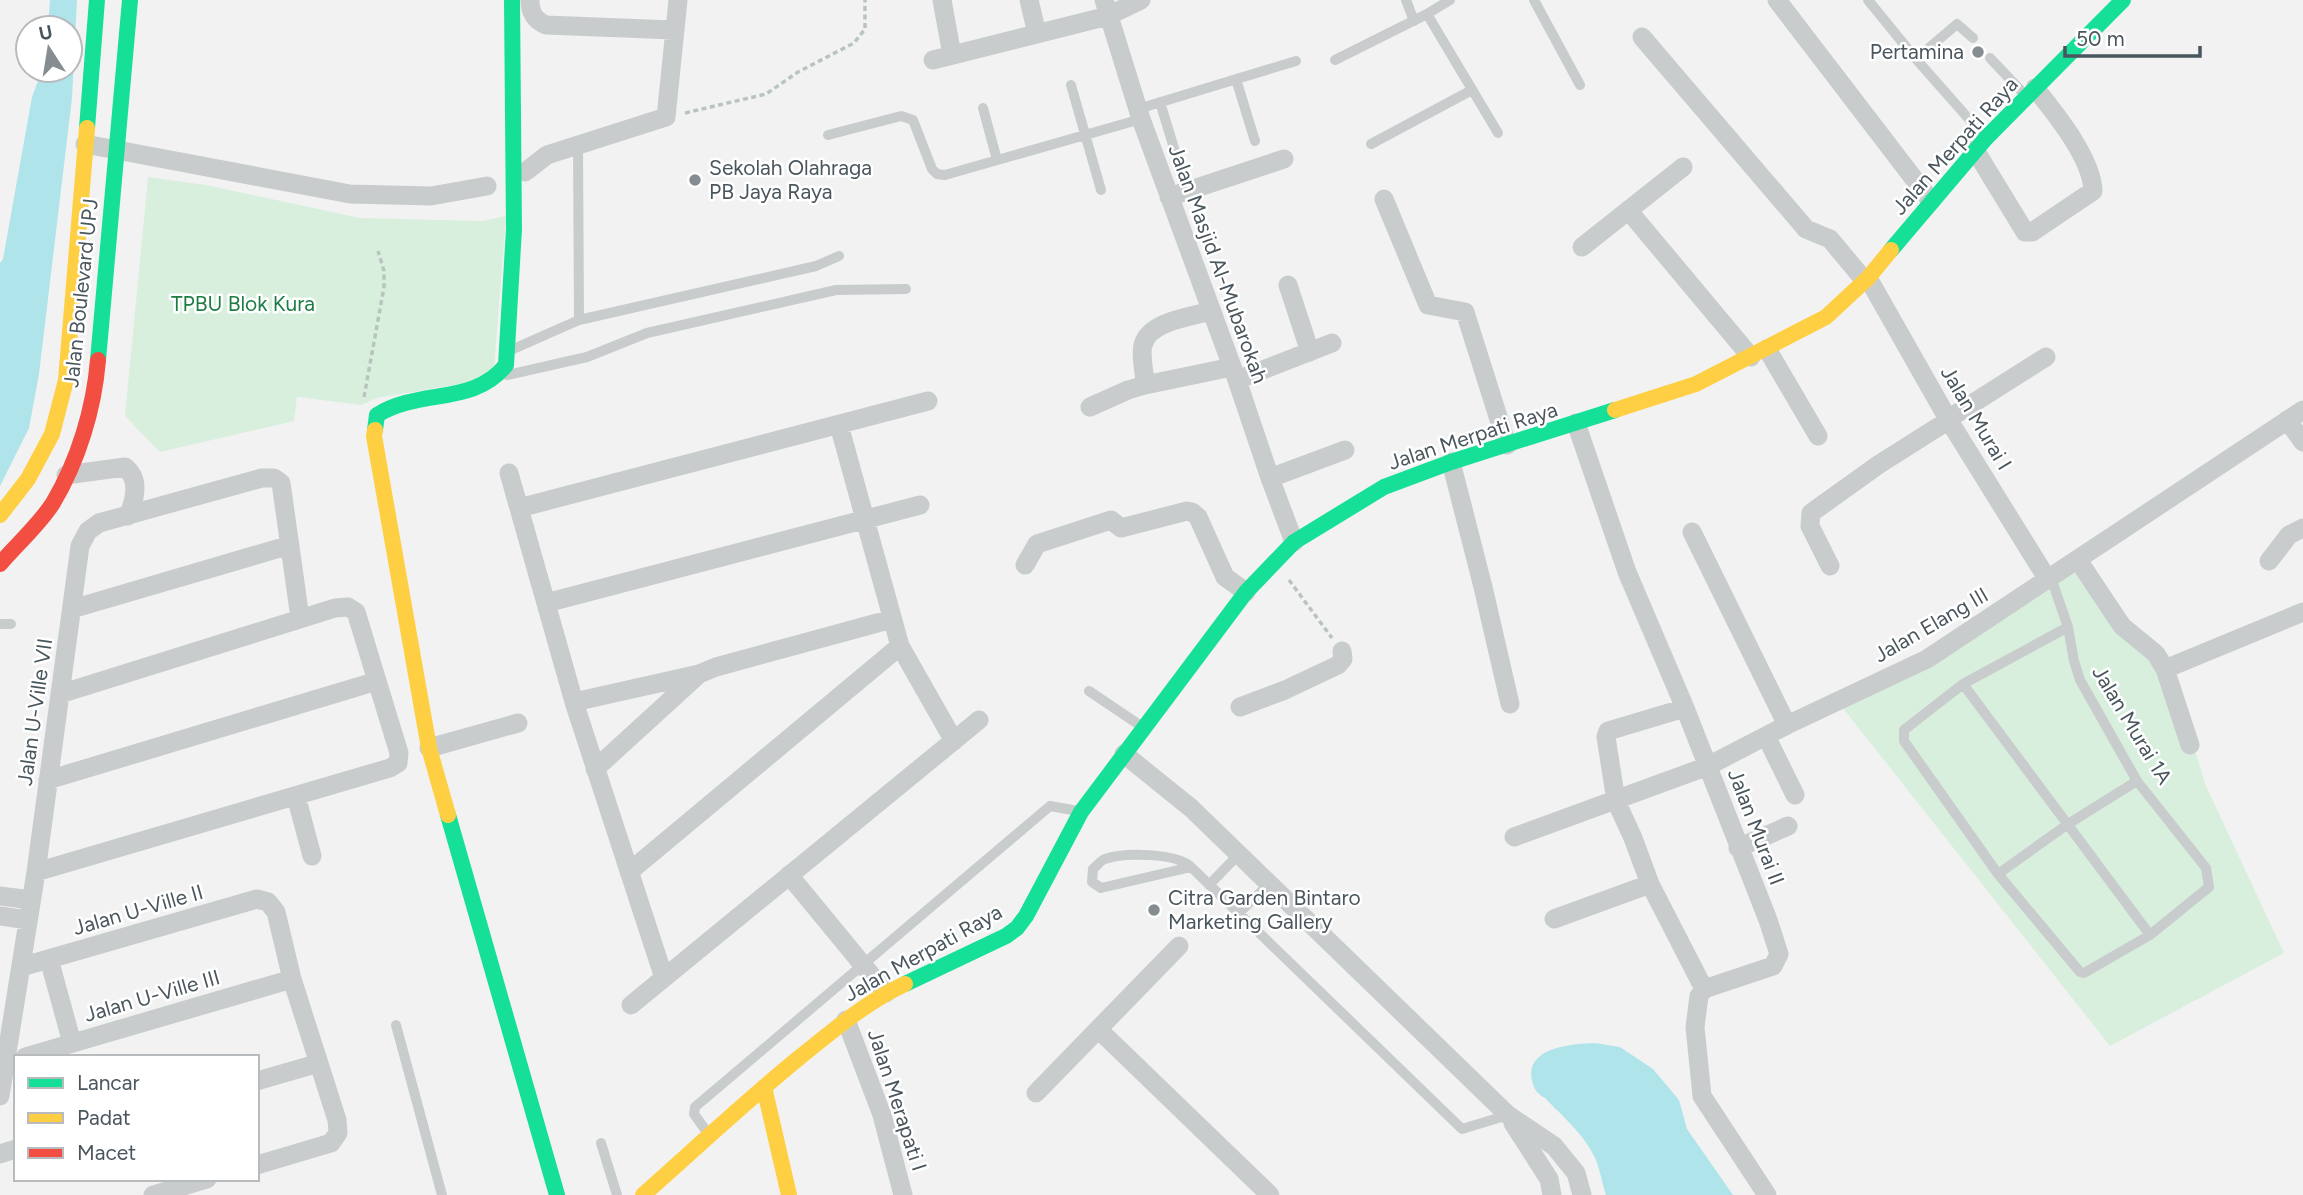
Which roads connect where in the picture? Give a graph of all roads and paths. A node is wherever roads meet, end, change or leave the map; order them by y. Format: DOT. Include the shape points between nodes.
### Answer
graph roads {
  1 [pos="97,0"];
  2 [pos="130,0"];
  3 [pos="512,0"];
  4 [pos="530,0"];
  5 [pos="678,0"];
  6 [pos="865,0"];
  7 [pos="942,0"];
  8 [pos="1029,0"];
  9 [pos="1141,0"];
  10 [pos="1406,0"];
  11 [pos="1450,0"];
  12 [pos="1534,0"];
  13 [pos="1777,0"];
  14 [pos="1868,0"];
  15 [pos="2123,0"];
  16 [pos="1106,8"];
  17 [pos="1427,14"];
  18 [pos="1414,21"];
  19 [pos="674,30"];
  20 [pos="1037,34"];
  21 [pos="1642,37"];
  22 [pos="1973,38"];
  23 [pos="1990,58"];
  24 [pos="1916,59"];
  25 [pos="1335,60"];
  26 [pos="1296,61"];
  27 [pos="1236,79"];
  28 [pos="1071,85"];
  29 [pos="1580,85"];
  30 [pos="1472,90"];
  31 [pos="2031,92"];
  32 [pos="1160,103"];
  33 [pos="983,108"];
  34 [pos="1140,114"];
  35 [pos="666,117"];
  36 [pos="1498,133"];
  37 [pos="828,135"];
  38 [pos="1085,136"];
  39 [pos="1255,141"];
  40 [pos="85,144"];
  41 [pos="1371,144"];
  42 [pos="1981,144"];
  43 [pos="578,146"];
  44 [pos="116,148"];
  45 [pos="1176,155"];
  46 [pos="1284,159"];
  47 [pos="998,160"];
  48 [pos="1683,167"];
  49 [pos="525,172"];
  50 [pos="487,186"];
  51 [pos="1101,190"];
  52 [pos="1169,197"];
  53 [pos="1384,198"];
  54 [pos="1931,201"];
  55 [pos="1628,210"];
  56 [pos="1582,247"];
  57 [pos="379,251"];
  58 [pos="839,256"];
  59 [pos="1866,279"];
  60 [pos="1288,285"];
  61 [pos="906,289"];
  62 [pos="1211,311"];
  63 [pos="579,320"];
  64 [pos="1332,343"];
  65 [pos="508,351"];
  66 [pos="1310,352"];
  67 [pos="1759,353"];
  68 [pos="2046,357"];
  69 [pos="1235,373"];
  70 [pos="499,376"];
  71 [pos="1145,385"];
  72 [pos="928,401"];
  73 [pos="1090,407"];
  74 [pos="377,415"];
  75 [pos="2295,415"];
  76 [pos="1949,419"];
  77 [pos="1576,423"];
  78 [pos="839,425"];
  79 [pos="1818,436"];
  80 [pos="2303,442"];
  81 [pos="1507,445"];
  82 [pos="1345,450"];
  83 [pos="1451,462"];
  84 [pos="509,473"];
  85 [pos="66,475"];
  86 [pos="1270,478"];
  87 [pos="920,505"];
  88 [pos="519,508"];
  89 [pos="0,515"];
  90 [pos="128,516"];
  91 [pos="865,519"];
  92 [pos="2303,528"];
  93 [pos="1692,532"];
  94 [pos="1294,542"];
  95 [pos="290,545"];
  96 [pos="2078,560"];
  97 [pos="1275,561"];
  98 [pos="2269,561"];
  99 [pos="0,564"];
  100 [pos="1026,565"];
  101 [pos="1830,566"];
  102 [pos="2050,579"];
  103 [pos="1246,592"];
  104 [pos="546,603"];
  105 [pos="72,609"];
  106 [pos="2303,612"];
  107 [pos="300,618"];
  108 [pos="892,619"];
  109 [pos="2068,627"];
  110 [pos="900,646"];
  111 [pos="1342,652"];
  112 [pos="2165,669"];
  113 [pos="699,674"];
  114 [pos="377,681"];
  115 [pos="1963,684"];
  116 [pos="1089,691"];
  117 [pos="60,694"];
  118 [pos="573,702"];
  119 [pos="1510,705"];
  120 [pos="1240,706"];
  121 [pos="1685,708"];
  122 [pos="979,720"];
  123 [pos="518,723"];
  124 [pos="1787,725"];
  125 [pos="1144,728"];
  126 [pos="1766,736"];
  127 [pos="954,741"];
  128 [pos="2190,745"];
  129 [pos="429,748"];
  130 [pos="1124,754"];
  131 [pos="1707,766"];
  132 [pos="595,769"];
  133 [pos="48,780"];
  134 [pos="2137,781"];
  135 [pos="1796,795"];
  136 [pos="296,796"];
  137 [pos="1616,801"];
  138 [pos="1081,812"];
  139 [pos="2068,824"];
  140 [pos="1788,826"];
  141 [pos="1514,837"];
  142 [pos="1738,848"];
  143 [pos="1239,854"];
  144 [pos="312,856"];
  145 [pos="1191,867"];
  146 [pos="36,872"];
  147 [pos="629,872"];
  148 [pos="1998,874"];
  149 [pos="789,875"];
  150 [pos="1269,884"];
  151 [pos="1650,884"];
  152 [pos="1209,885"];
  153 [pos="0,896"];
  154 [pos="31,900"];
  155 [pos="1239,913"];
  156 [pos="0,916"];
  157 [pos="1554,919"];
  158 [pos="28,920"];
  159 [pos="2150,935"];
  160 [pos="1179,946"];
  161 [pos="49,959"];
  162 [pos="863,966"];
  163 [pos="20,967"];
  164 [pos="664,978"];
  165 [pos="292,979"];
  166 [pos="1704,989"];
  167 [pos="886,993"];
  168 [pos="631,1004"];
  169 [pos="846,1020"];
  170 [pos="396,1025"];
  171 [pos="1098,1029"];
  172 [pos="72,1043"];
  173 [pos="33,1055"];
  174 [pos="10,1061"];
  175 [pos="319,1063"];
  176 [pos="259,1080"];
  177 [pos="764,1087"];
  178 [pos="1036,1093"];
  179 [pos="0,1096"];
  180 [pos="1508,1115"];
  181 [pos="710,1136"];
  182 [pos="601,1143"];
  183 [pos="259,1164"];
  184 [pos="200,1181"];
  185 [pos="153,1195"];
  186 [pos="442,1195"];
  187 [pos="557,1195"];
  188 [pos="617,1195"];
  189 [pos="643,1195"];
  190 [pos="789,1195"];
  191 [pos="903,1195"];
  192 [pos="1270,1195"];
  193 [pos="1552,1195"];
  194 [pos="1582,1195"];
  195 [pos="1767,1195"];
  1 -- 40 [label="street, Jalan Boulevard UPJ"];
  2 -- 44 [label="street, Jalan Boulevard UPJ"];
  3 -- 65 [label="street" via="514,204"];
  4 -- 19 [label="street" via="530,10 546,25"];
  5 -- 19 [label="street"];
  6 -- 35 [label="path" via="865,29 854,43 766,94"];
  7 -- 20 [label="street" via="943,57"];
  8 -- 20 [label="street"];
  9 -- 16 [label="street"];
  10 -- 18 [label="lane"];
  11 -- 17 [label="lane"];
  12 -- 29 [label="lane"];
  13 -- 54 [label="street"];
  14 -- 24 [label="lane"];
  15 -- 31 [label="street, Jalan Merpati Raya"];
  16 -- 20 [label="street"];
  16 -- 34 [label="street, Jalan Masjid Al-Mubarokah"];
  17 -- 18 [label="lane"];
  17 -- 30 [label="lane"];
  18 -- 25 [label="lane"];
  19 -- 35 [label="street"];
  21 -- 59 [label="street, Jalan Murai I" via="1806,229 1830,239"];
  22 -- 24 [label="lane" via="1957,24"];
  23 -- 31 [label="lane"];
  24 -- 42 [label="lane"];
  26 -- 27 [label="lane"];
  27 -- 32 [label="lane"];
  27 -- 39 [label="lane"];
  28 -- 38 [label="lane"];
  30 -- 36 [label="lane"];
  30 -- 41 [label="lane"];
  31 -- 42 [label="street, Jalan Merpati Raya"];
  31 -- 42 [label="street" via="2065,126 2093,179 2093,191 2032,232 2025,232"];
  32 -- 34 [label="lane"];
  32 -- 45 [label="lane"];
  33 -- 47 [label="lane"];
  34 -- 38 [label="lane"];
  34 -- 52 [label="street, Jalan Masjid Al-Mubarokah"];
  35 -- 43 [label="street"];
  37 -- 47 [label="lane" via="901,116 913,120 937,174"];
  38 -- 47 [label="lane"];
  38 -- 51 [label="lane"];
  40 -- 44 [label="street"];
  40 -- 89 [label="street, Jalan Boulevard UPJ" via="66,380 52,434 28,480"];
  42 -- 54 [label="street, Jalan Merpati Raya"];
  43 -- 49 [label="street" via="547,155"];
  43 -- 63 [label="lane"];
  44 -- 50 [label="street" via="350,194 431,196"];
  44 -- 85 [label="street, Jalan Boulevard UPJ" via="96,381 79,448"];
  46 -- 52 [label="street"];
  48 -- 55 [label="street"];
  52 -- 62 [label="street, Jalan Masjid Al-Mubarokah"];
  53 -- 81 [label="street" via="1428,305 1465,312"];
  54 -- 59 [label="street, Jalan Merpati Raya"];
  55 -- 56 [label="street"];
  55 -- 67 [label="street"];
  57 -- 74 [label="path" via="384,287 363,400"];
  58 -- 63 [label="lane" via="816,266"];
  59 -- 67 [label="street, Jalan Merpati Raya" via="1826,317"];
  59 -- 76 [label="street, Jalan Murai I"];
  60 -- 66 [label="street"];
  61 -- 70 [label="lane" via="836,290 647,333 587,357"];
  62 -- 69 [label="street, Jalan Masjid Al-Mubarokah"];
  62 -- 71 [label="street" via="1149,333 1143,346"];
  63 -- 65 [label="lane"];
  64 -- 66 [label="street"];
  65 -- 70 [label="street"];
  66 -- 69 [label="street"];
  67 -- 77 [label="street, Jalan Merpati Raya" via="1696,384"];
  67 -- 79 [label="street"];
  68 -- 76 [label="street"];
  69 -- 71 [label="street"];
  69 -- 86 [label="street, Jalan Masjid Al-Mubarokah"];
  70 -- 74 [label="street" via="475,389 420,397 387,407"];
  71 -- 73 [label="street"];
  72 -- 78 [label="street"];
  74 -- 129 [label="street" via="374,436"];
  75 -- 80 [label="street"];
  75 -- 96 [label="street, Jalan Elang III"];
  76 -- 101 [label="street" via="1811,513 1810,526"];
  76 -- 102 [label="street, Jalan Murai I"];
  77 -- 81 [label="street, Jalan Merpati Raya"];
  77 -- 121 [label="street, Jalan Murai II" via="1627,572"];
  78 -- 88 [label="street"];
  78 -- 91 [label="street"];
  81 -- 83 [label="street, Jalan Merpati Raya"];
  82 -- 86 [label="street"];
  83 -- 94 [label="street, Jalan Merpati Raya" via="1384,487"];
  83 -- 119 [label="street"];
  84 -- 88 [label="street"];
  85 -- 90 [label="street" via="125,467 135,493"];
  85 -- 99 [label="street, Jalan Boulevard UPJ" via="52,504"];
  86 -- 94 [label="street, Jalan Masjid Al-Mubarokah"];
  87 -- 91 [label="street"];
  88 -- 104 [label="street"];
  90 -- 95 [label="street" via="274,478 281,483"];
  90 -- 105 [label="street, Jalan U-Ville VII" via="99,523 88,531 80,546"];
  91 -- 104 [label="street"];
  91 -- 108 [label="street"];
  92 -- 98 [label="street" via="2289,536"];
  93 -- 124 [label="street"];
  94 -- 97 [label="street, Jalan Merpati Raya"];
  95 -- 105 [label="street"];
  95 -- 107 [label="street"];
  96 -- 102 [label="street, Jalan Elang III"];
  96 -- 112 [label="street" via="2122,626 2155,654"];
  97 -- 103 [label="street, Jalan Merpati Raya"];
  97 -- 111 [label="path"];
  100 -- 103 [label="street" via="1040,542 1111,520 1121,528 1187,511 1198,517 1225,577"];
  102 -- 109 [label="lane, Jalan Murai 1A"];
  102 -- 124 [label="street, Jalan Elang III" via="1927,659"];
  103 -- 125 [label="street, Jalan Merpati Raya"];
  104 -- 118 [label="street"];
  105 -- 117 [label="street, Jalan U-Ville VII"];
  106 -- 112 [label="street"];
  107 -- 114 [label="street" via="335,608 356,612"];
  107 -- 117 [label="street"];
  108 -- 110 [label="street"];
  108 -- 113 [label="street"];
  109 -- 115 [label="lane"];
  109 -- 134 [label="lane, Jalan Murai 1A" via="2081,680"];
  110 -- 127 [label="street"];
  110 -- 147 [label="street"];
  111 -- 120 [label="street" via="1338,665"];
  112 -- 128 [label="street"];
  113 -- 118 [label="street"];
  113 -- 132 [label="street"];
  114 -- 133 [label="street"];
  114 -- 136 [label="street" via="398,763"];
  115 -- 139 [label="lane"];
  115 -- 148 [label="lane" via="1904,730 1904,741"];
  116 -- 125 [label="lane"];
  117 -- 133 [label="street, Jalan U-Ville VII"];
  118 -- 132 [label="street"];
  121 -- 131 [label="street, Jalan Murai II"];
  121 -- 137 [label="street" via="1608,732"];
  122 -- 127 [label="street"];
  123 -- 129 [label="street"];
  124 -- 126 [label="street, Jalan Elang III"];
  125 -- 130 [label="street, Jalan Merpati Raya"];
  126 -- 131 [label="street, Jalan Elang III"];
  126 -- 135 [label="street"];
  127 -- 149 [label="street"];
  129 -- 187 [label="street"];
  130 -- 138 [label="street, Jalan Merpati Raya"];
  130 -- 143 [label="street"];
  131 -- 137 [label="street, Jalan Elang III"];
  131 -- 142 [label="street, Jalan Murai II"];
  132 -- 147 [label="street"];
  133 -- 146 [label="street, Jalan U-Ville VII"];
  134 -- 139 [label="lane"];
  134 -- 159 [label="lane, Jalan Murai 1A" via="2206,868 2209,887"];
  136 -- 144 [label="street"];
  136 -- 146 [label="street"];
  137 -- 141 [label="street, Jalan Elang III"];
  137 -- 151 [label="street"];
  138 -- 162 [label="lane" via="1051,806"];
  138 -- 167 [label="street, Jalan Merpati Raya" via="1017,928"];
  139 -- 148 [label="lane"];
  139 -- 159 [label="lane"];
  140 -- 142 [label="street"];
  142 -- 166 [label="street, Jalan Murai II" via="1779,954 1773,966"];
  143 -- 150 [label="street"];
  143 -- 152 [label="lane"];
  145 -- 145 [label="lane" via="1185,861 1157,855 1104,859 1093,869 1092,882 1101,888"];
  145 -- 152 [label="lane"];
  146 -- 154 [label="street, Jalan U-Ville VII"];
  147 -- 164 [label="street"];
  148 -- 159 [label="lane" via="2082,973"];
  149 -- 162 [label="street"];
  149 -- 164 [label="street"];
  150 -- 155 [label="lane"];
  150 -- 180 [label="street"];
  151 -- 157 [label="street"];
  151 -- 166 [label="street"];
  152 -- 155 [label="lane"];
  153 -- 154 [label="street"];
  154 -- 158 [label="street, Jalan U-Ville VII"];
  155 -- 180 [label="lane" via="1462,1129"];
  156 -- 158 [label="street"];
  158 -- 163 [label="street, Jalan U-Ville VII"];
  160 -- 171 [label="street"];
  161 -- 163 [label="street, Jalan U-Ville II"];
  161 -- 165 [label="street, Jalan U-Ville II" via="257,899 268,902 276,912"];
  161 -- 172 [label="street"];
  162 -- 167 [label="street"];
  162 -- 181 [label="lane" via="695,1107 694,1114"];
  163 -- 174 [label="street, Jalan U-Ville VII"];
  164 -- 168 [label="street"];
  165 -- 172 [label="street, Jalan U-Ville III"];
  165 -- 175 [label="street"];
  166 -- 195 [label="street" via="1695,1027 1702,1096"];
  167 -- 169 [label="street, Jalan Merpati Raya"];
  169 -- 177 [label="street, Jalan Merpati Raya"];
  169 -- 191 [label="street, Jalan Merapati I" via="882,1115"];
  170 -- 186 [label="lane"];
  171 -- 178 [label="street"];
  171 -- 192 [label="street"];
  172 -- 173 [label="street, Jalan U-Ville III"];
  174 -- 179 [label="street, Jalan U-Ville VII"];
  175 -- 176 [label="street"];
  175 -- 183 [label="street" via="338,1133 331,1143"];
  177 -- 181 [label="street, Jalan Merpati Raya"];
  177 -- 190 [label="street"];
  180 -- 193 [label="street" via="1549,1180"];
  180 -- 194 [label="street" via="1555,1146 1576,1173"];
  181 -- 189 [label="street, Jalan Merpati Raya"];
  182 -- 188 [label="lane"];
  184 -- 185 [label="street"];
}
